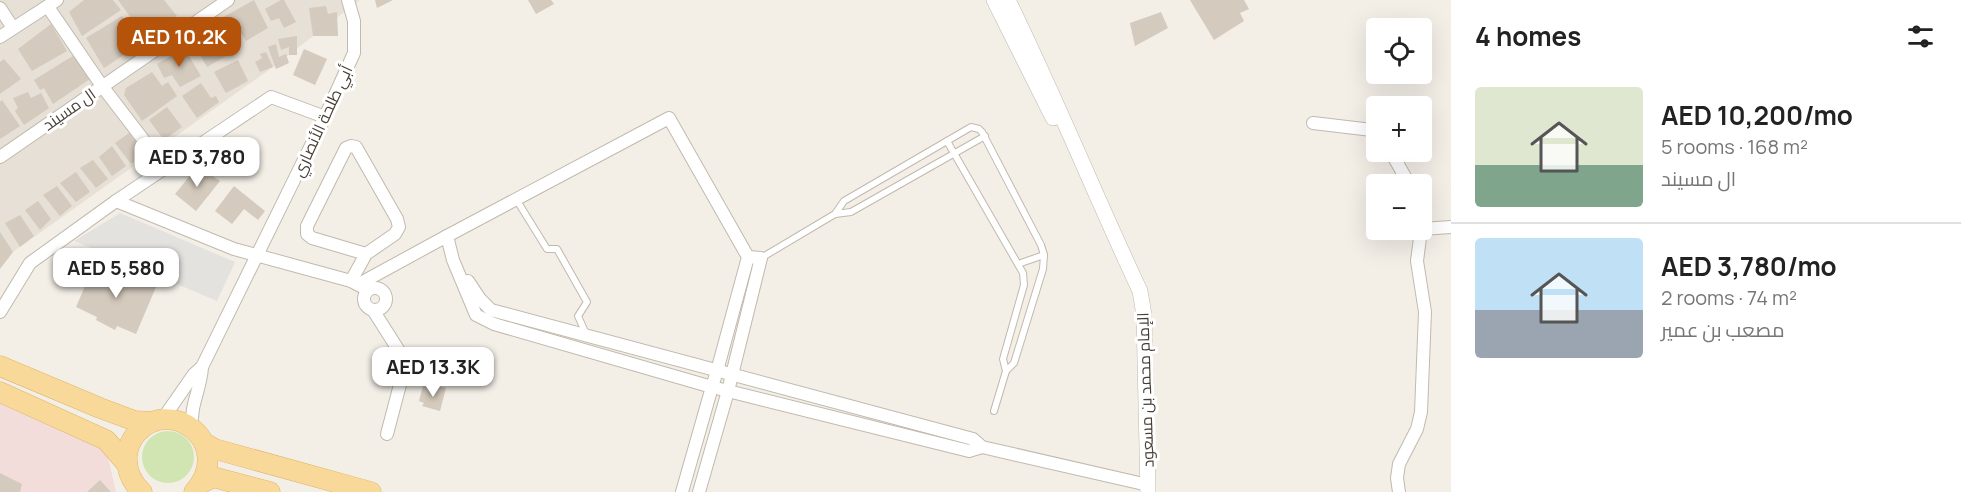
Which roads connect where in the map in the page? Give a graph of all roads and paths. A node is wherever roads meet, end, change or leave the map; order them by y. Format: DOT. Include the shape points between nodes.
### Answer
graph roads {
  1 [pos="348,0"];
  2 [pos="994,0"];
  3 [pos="1008,0"];
  4 [pos="225,1"];
  5 [pos="53,4"];
  6 [pos="0,8"];
  7 [pos="13,28"];
  8 [pos="0,37"];
  9 [pos="102,86"];
  10 [pos="326,117"];
  11 [pos="1314,123"];
  12 [pos="1366,129"];
  13 [pos="985,136"];
  14 [pos="947,141"];
  15 [pos="955,153"];
  16 [pos="0,157"];
  17 [pos="1079,158"];
  18 [pos="165,168"];
  19 [pos="516,199"];
  20 [pos="117,201"];
  21 [pos="835,214"];
  22 [pos="1451,227"];
  23 [pos="1432,228"];
  24 [pos="447,236"];
  25 [pos="1420,240"];
  26 [pos="366,254"];
  27 [pos="258,255"];
  28 [pos="1044,255"];
  29 [pos="748,256"];
  30 [pos="761,258"];
  31 [pos="453,260"];
  32 [pos="1018,264"];
  33 [pos="359,285"];
  34 [pos="373,310"];
  35 [pos="0,312"];
  36 [pos="588,337"];
  37 [pos="0,366"];
  38 [pos="202,367"];
  39 [pos="717,371"];
  40 [pos="1006,371"];
  41 [pos="732,376"];
  42 [pos="712,387"];
  43 [pos="0,392"];
  44 [pos="728,392"];
  45 [pos="994,411"];
  46 [pos="157,421"];
  47 [pos="387,434"];
  48 [pos="198,435"];
  49 [pos="982,447"];
  50 [pos="126,463"];
  51 [pos="198,487"];
  52 [pos="1148,489"];
  53 [pos="142,492"];
  54 [pos="270,492"];
  55 [pos="371,492"];
  56 [pos="681,492"];
  57 [pos="699,492"];
  58 [pos="1400,492"];
  1 -- 10 [label="street, أبي طلحة الأنصاري" via="354,21 354,54"];
  2 -- 17 [label="street" via="1059,130"];
  3 -- 17 [label="street" via="1047,79"];
  4 -- 9 [label="street, ال مسيند"];
  5 -- 7 [label="street"];
  5 -- 9 [label="street"];
  6 -- 7 [label="street"];
  7 -- 8 [label="street"];
  9 -- 16 [label="street, ال مسيند"];
  9 -- 18 [label="street"];
  10 -- 18 [label="street" via="271,97"];
  10 -- 27 [label="street, أبي طلحة الأنصاري"];
  11 -- 12 [label="street"];
  13 -- 14 [label="lane" via="970,127"];
  13 -- 15 [label="lane"];
  13 -- 28 [label="lane"];
  14 -- 15 [label="lane"];
  14 -- 21 [label="lane" via="844,201"];
  15 -- 21 [label="lane" via="851,212"];
  15 -- 32 [label="lane"];
  17 -- 52 [label="street, الإمام محمد بن مسعود" via="1140,291 1144,315"];
  18 -- 20 [label="street"];
  19 -- 24 [label="street"];
  19 -- 29 [label="street" via="669,118"];
  19 -- 36 [label="lane" via="547,249 556,249 587,302 578,316"];
  20 -- 27 [label="street"];
  20 -- 35 [label="street" via="30,263"];
  21 -- 30 [label="lane"];
  22 -- 23 [label="street"];
  24 -- 31 [label="street"];
  24 -- 33 [label="street"];
  25 -- 58 [label="street" via="1417,261 1425,312 1421,412 1399,464 1396,478"];
  26 -- 26 [label="street" via="399,227 357,147 351,146 346,148 307,226 307,234"];
  26 -- 33 [label="street"];
  27 -- 33 [label="street"];
  27 -- 38 [label="street, أبي طلحة الأنصاري"];
  28 -- 32 [label="lane"];
  28 -- 40 [label="lane" via="1014,363"];
  29 -- 30 [label="street"];
  29 -- 39 [label="street"];
  30 -- 41 [label="street"];
  31 -- 36 [label="street" via="491,310"];
  31 -- 42 [label="street" via="476,315 494,324"];
  32 -- 40 [label="lane" via="1024,285 1003,359"];
  33 -- 34 [label="street" via="367,307"];
  33 -- 34 [label="street" via="379,289 386,296 383,307"];
  34 -- 47 [label="street" via="406,362"];
  36 -- 39 [label="street"];
  37 -- 46 [label="main road" via="135,421"];
  38 -- 46 [label="street, أبي طلحة الأنصاري"];
  38 -- 48 [label="street, أبي طلحة الأنصاري" via="191,413"];
  39 -- 41 [label="street"];
  39 -- 42 [label="street"];
  40 -- 45 [label="lane"];
  41 -- 44 [label="street"];
  41 -- 49 [label="street" via="973,439"];
  42 -- 44 [label="street"];
  42 -- 56 [label="street"];
  43 -- 50 [label="main road" via="106,440"];
  44 -- 49 [label="street" via="969,451"];
  44 -- 57 [label="street"];
  46 -- 48 [label="main road" via="180,421"];
  46 -- 50 [label="main road" via="133,438"];
  48 -- 51 [label="main road" via="208,459 207,472"];
  48 -- 55 [label="main road" via="215,449"];
  49 -- 52 [label="street"];
  50 -- 53 [label="main road" via="135,486"];
  51 -- 54 [label="main road" via="213,477"];
}
